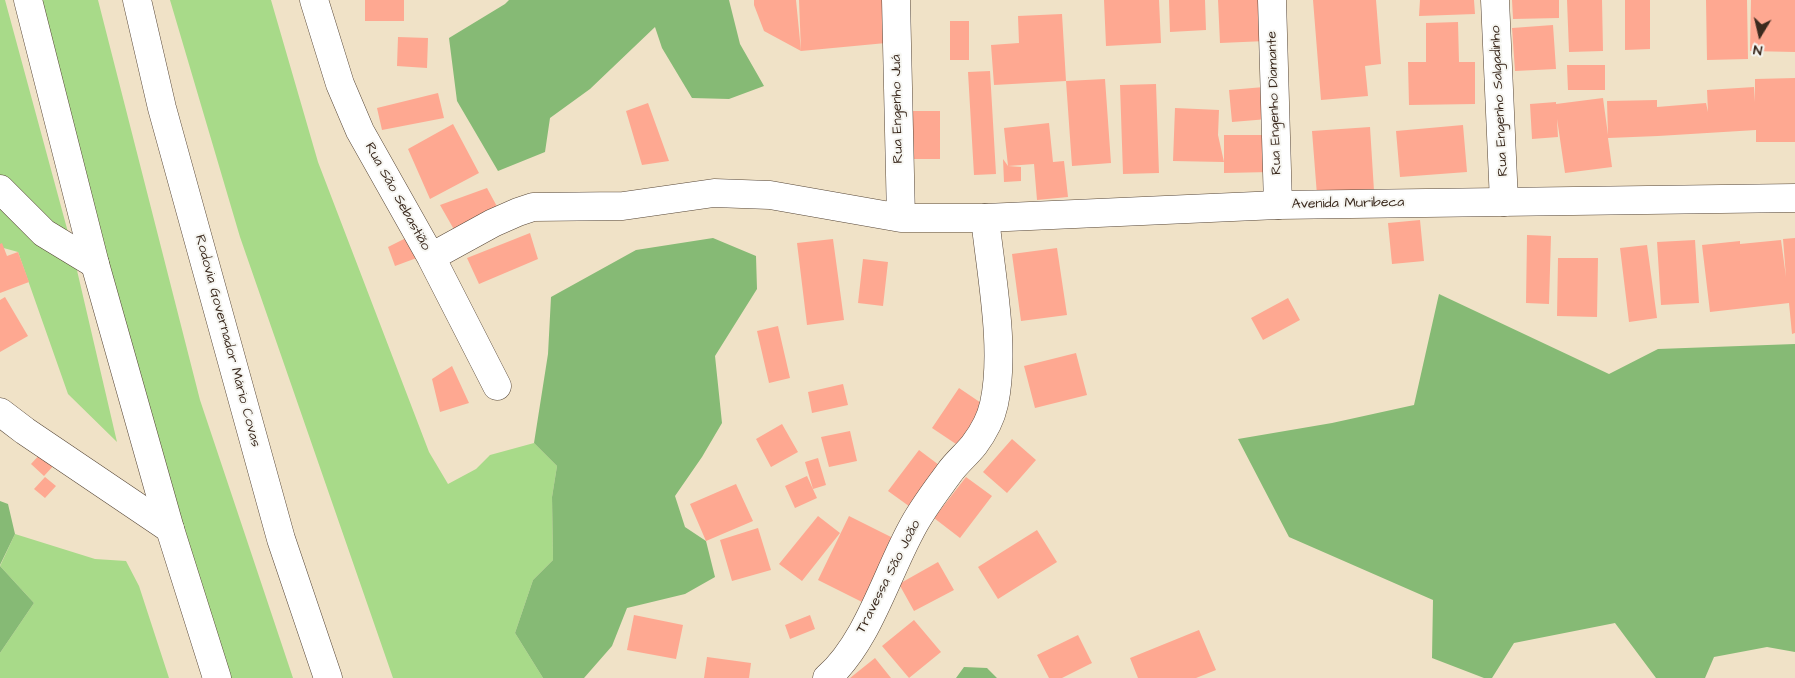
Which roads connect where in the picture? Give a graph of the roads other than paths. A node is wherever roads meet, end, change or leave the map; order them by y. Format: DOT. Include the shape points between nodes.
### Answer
graph roads {
  1 [pos="28,0"];
  2 [pos="137,0"];
  3 [pos="314,0"];
  4 [pos="896,0"];
  5 [pos="1272,0"];
  6 [pos="1495,0"];
  7 [pos="0,189"];
  8 [pos="1795,198"];
  9 [pos="1504,202"];
  10 [pos="1278,205"];
  11 [pos="901,218"];
  12 [pos="985,218"];
  13 [pos="431,257"];
  14 [pos="95,264"];
  15 [pos="497,386"];
  16 [pos="0,412"];
  17 [pos="170,529"];
  18 [pos="217,678"];
  19 [pos="328,678"];
  20 [pos="827,678"];
  1 -- 14 [label="main road"];
  2 -- 19 [label="main road, Rodovia Governador Mário Covas" via="162,108 281,539"];
  3 -- 13 [label="main road, Rua São Sebastião" via="340,84 360,131"];
  4 -- 11 [label="main road, Rua Engenho Juá"];
  5 -- 10 [label="main road, Rua Engenho Diamante"];
  6 -- 9 [label="main road, Rua Engenho Salgadinho"];
  7 -- 14 [label="main road" via="44,233"];
  8 -- 9 [label="main road, Avenida Muribeca"];
  9 -- 10 [label="main road, Avenida Muribeca"];
  10 -- 12 [label="main road, Avenida Muribeca"];
  11 -- 12 [label="main road, Avenida Muribeca"];
  11 -- 13 [label="main road, Avenida Muribeca" via="770,195 740,193 705,194 623,206 533,207 493,223"];
  12 -- 20 [label="main road, Travessa São João" via="998,336 994,405 975,444 950,470 911,529 859,636"];
  13 -- 15 [label="main road, Rua São Sebastião"];
  14 -- 17 [label="main road"];
  16 -- 17 [label="main road"];
  17 -- 18 [label="main road"];
}
